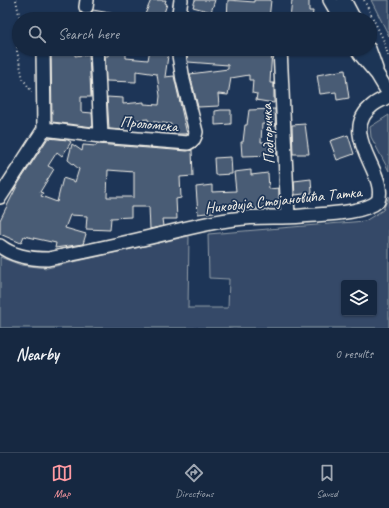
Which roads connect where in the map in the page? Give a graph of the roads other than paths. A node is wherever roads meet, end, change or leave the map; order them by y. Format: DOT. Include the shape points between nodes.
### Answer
graph roads {
  1 [pos="181,0"];
  2 [pos="330,0"];
  3 [pos="344,0"];
  4 [pos="179,12"];
  5 [pos="337,12"];
  6 [pos="350,12"];
  7 [pos="43,56"];
  8 [pos="97,56"];
  9 [pos="179,56"];
  10 [pos="280,56"];
  11 [pos="363,56"];
  12 [pos="371,56"];
  13 [pos="377,74"];
  14 [pos="389,95"];
  15 [pos="44,129"];
  16 [pos="101,136"];
  17 [pos="0,197"];
  18 [pos="288,218"];
  19 [pos="0,246"];
  1 -- 4 [label="street"];
  2 -- 5 [label="street"];
  3 -- 6 [label="street"];
  7 -- 15 [label="street"];
  8 -- 16 [label="street, Проломска"];
  9 -- 16 [label="street, Проломска" via="196,132 194,139 188,143"];
  10 -- 18 [label="street, Подгоричка"];
  11 -- 13 [label="street"];
  12 -- 13 [label="street"];
  13 -- 14 [label="street"];
  14 -- 18 [label="street, Никодија Стојановића Татка" via="368,110 363,123 368,146 384,172 385,183 380,199 371,206 358,210"];
  15 -- 16 [label="street, Проломска"];
  15 -- 17 [label="street"];
  18 -- 19 [label="street, Никодија Стојановића Татка" via="237,218 48,259 21,256"];
}
